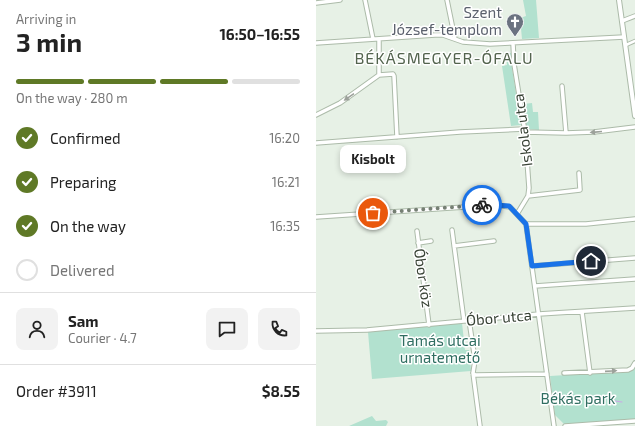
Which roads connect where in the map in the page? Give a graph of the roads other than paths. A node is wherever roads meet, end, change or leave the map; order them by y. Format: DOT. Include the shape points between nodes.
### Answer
graph roads {
  1 [pos="340,0"];
  2 [pos="365,0"];
  3 [pos="447,0"];
  4 [pos="619,0"];
  5 [pos="316,3"];
  6 [pos="635,16"];
  7 [pos="622,21"];
  8 [pos="624,37"];
  9 [pos="373,39"];
  10 [pos="379,39"];
  11 [pos="455,39"];
  12 [pos="635,41"];
  13 [pos="316,43"];
  14 [pos="513,43"];
  15 [pos="625,45"];
  16 [pos="378,75"];
  17 [pos="635,78"];
  18 [pos="630,80"];
  19 [pos="562,86"];
  20 [pos="316,115"];
  21 [pos="635,116"];
  22 [pos="635,127"];
  23 [pos="524,130"];
  24 [pos="566,133"];
  25 [pos="397,137"];
  26 [pos="316,143"];
  27 [pos="579,173"];
  28 [pos="528,196"];
  29 [pos="517,214"];
  30 [pos="316,217"];
  31 [pos="635,219"];
  32 [pos="526,224"];
  33 [pos="452,230"];
  34 [pos="417,231"];
  35 [pos="494,241"];
  36 [pos="431,242"];
  37 [pos="418,243"];
  38 [pos="454,246"];
  39 [pos="635,258"];
  40 [pos="532,266"];
  41 [pos="635,280"];
  42 [pos="535,286"];
  43 [pos="635,308"];
  44 [pos="582,312"];
  45 [pos="539,314"];
  46 [pos="469,320"];
  47 [pos="464,321"];
  48 [pos="429,325"];
  49 [pos="316,331"];
  50 [pos="635,363"];
  51 [pos="590,372"];
  52 [pos="473,373"];
  53 [pos="564,373"];
  54 [pos="547,374"];
  55 [pos="635,421"];
  56 [pos="619,424"];
  57 [pos="591,425"];
  58 [pos="480,426"];
  59 [pos="554,426"];
  60 [pos="565,426"];
  1 -- 5 [label="street"];
  2 -- 9 [label="street"];
  3 -- 11 [label="street"];
  4 -- 7 [label="street"];
  6 -- 7 [label="street"];
  7 -- 8 [label="street"];
  8 -- 14 [label="street"];
  8 -- 15 [label="street"];
  9 -- 10 [label="street"];
  9 -- 13 [label="street"];
  10 -- 11 [label="street" via="435,35"];
  10 -- 16 [label="street"];
  11 -- 14 [label="street" via="476,44"];
  12 -- 15 [label="street"];
  14 -- 23 [label="street, Iskola utca"];
  15 -- 18 [label="street"];
  16 -- 20 [label="street, one-way" via="340,103"];
  16 -- 25 [label="street" via="394,76"];
  17 -- 18 [label="street"];
  18 -- 21 [label="street"];
  19 -- 24 [label="street"];
  22 -- 24 [label="street, one-way"];
  23 -- 24 [label="street"];
  23 -- 25 [label="street"];
  23 -- 28 [label="street, Iskola utca"];
  25 -- 26 [label="street"];
  27 -- 28 [label="street" via="580,190"];
  28 -- 29 [label="street"];
  29 -- 30 [label="street" via="509,206 495,205"];
  29 -- 32 [label="street"];
  31 -- 32 [label="street" via="586,224"];
  32 -- 40 [label="street"];
  33 -- 38 [label="street"];
  34 -- 37 [label="street, Óbor köz"];
  35 -- 38 [label="street"];
  36 -- 37 [label="street"];
  37 -- 48 [label="street, Óbor köz"];
  38 -- 47 [label="street"];
  39 -- 40 [label="street"];
  40 -- 42 [label="street"];
  41 -- 42 [label="street"];
  42 -- 45 [label="street"];
  43 -- 44 [label="street, Óbor utca"];
  44 -- 45 [label="street, Óbor utca"];
  44 -- 51 [label="street"];
  45 -- 46 [label="street, Óbor utca"];
  45 -- 54 [label="street"];
  46 -- 47 [label="street, Óbor utca"];
  46 -- 52 [label="street" via="475,360"];
  47 -- 48 [label="street, Óbor utca"];
  48 -- 49 [label="street, Óbor utca"];
  51 -- 50 [label="street, one-way" via="628,370"];
  51 -- 53 [label="street"];
  52 -- 54 [label="street"];
  52 -- 58 [label="street"];
  54 -- 59 [label="street"];
  55 -- 56 [label="street"];
  56 -- 57 [label="street"];
  57 -- 60 [label="street"];
}
